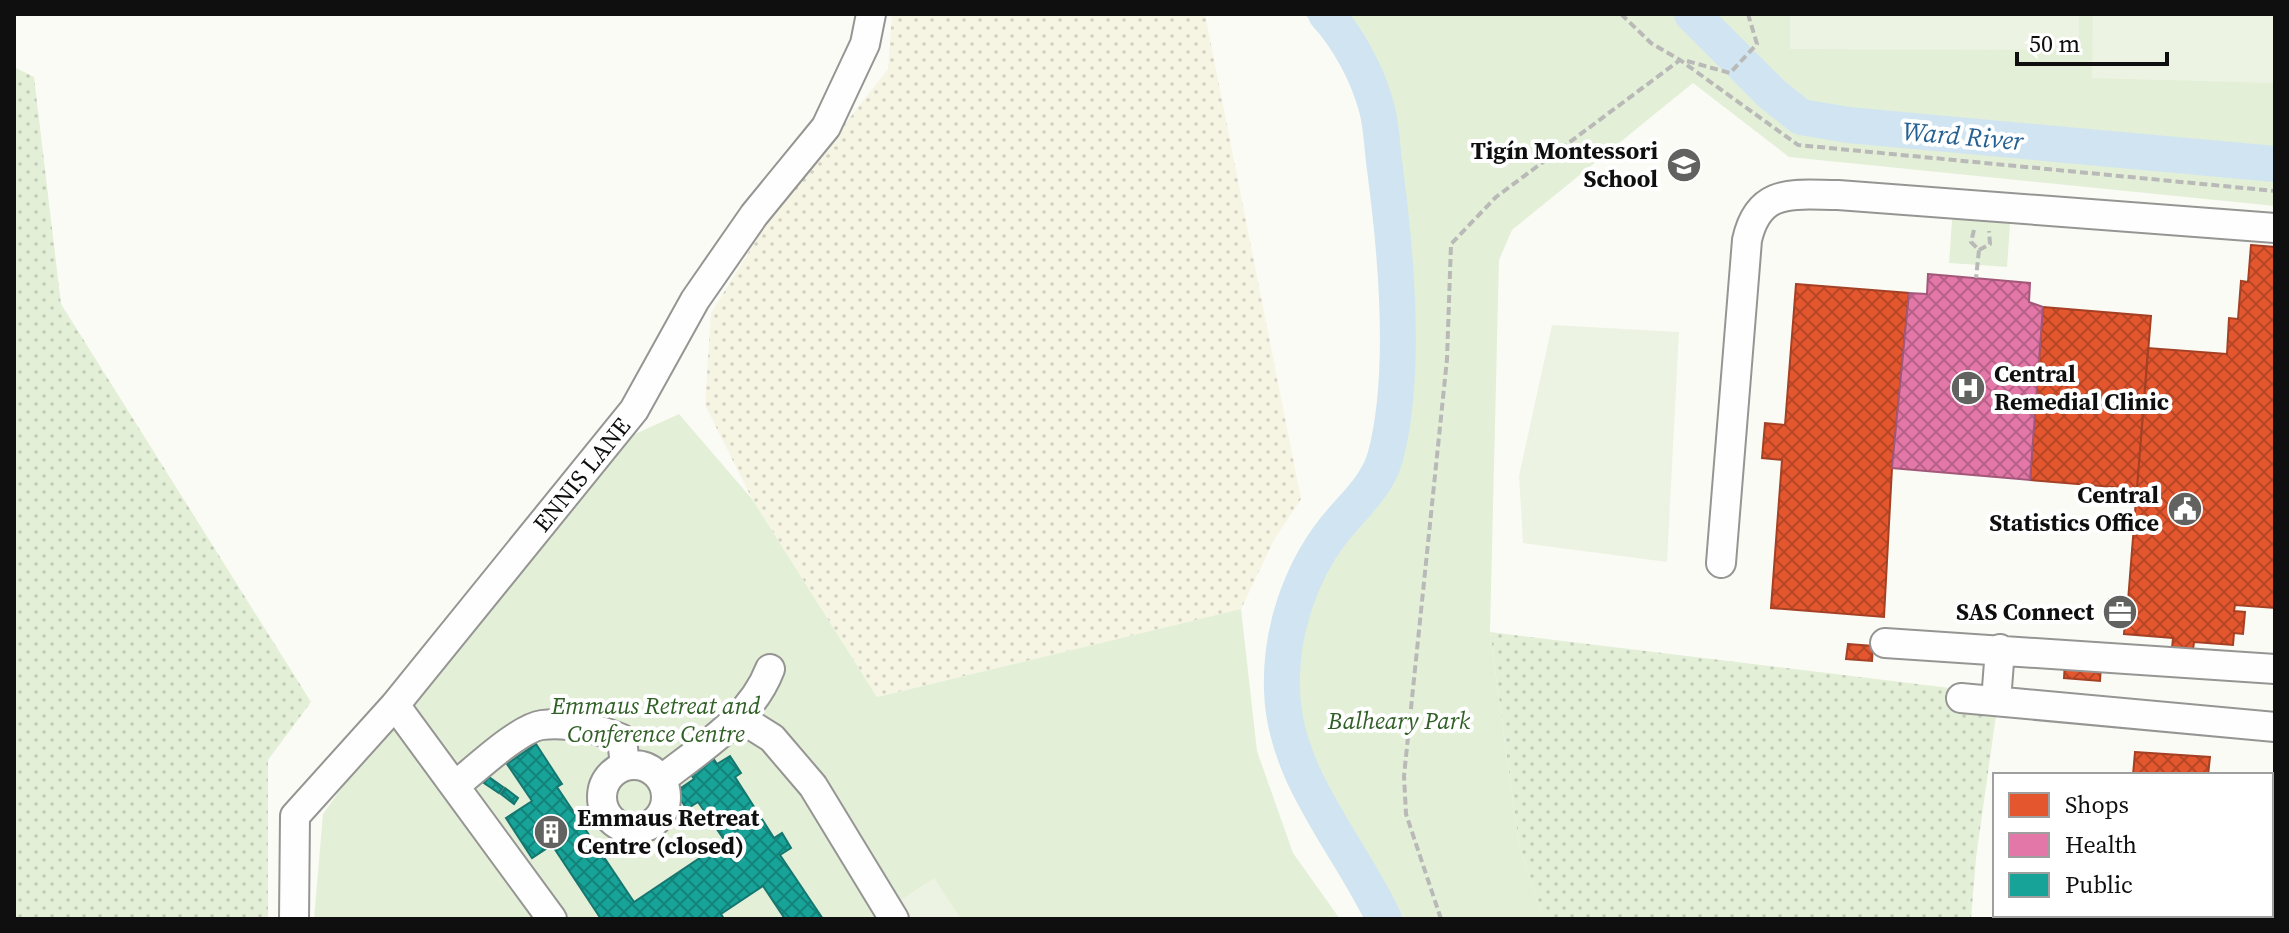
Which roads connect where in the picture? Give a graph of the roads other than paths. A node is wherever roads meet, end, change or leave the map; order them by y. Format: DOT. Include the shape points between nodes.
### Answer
graph roads {
  1 [pos="871,14"];
  2 [pos="2275,228"];
  3 [pos="1721,563"];
  4 [pos="1885,643"];
  5 [pos="2000,649"];
  6 [pos="770,669"];
  7 [pos="2275,669"];
  8 [pos="1961,698"];
  9 [pos="1996,701"];
  10 [pos="395,705"];
  11 [pos="740,718"];
  12 [pos="2275,727"];
  13 [pos="625,766"];
  14 [pos="661,780"];
  15 [pos="456,785"];
  16 [pos="294,919"];
  17 [pos="552,919"];
  18 [pos="894,919"];
  1 -- 10 [label="street, ENNIS LANE" via="865,44 826,127 754,215 695,300 634,410"];
  2 -- 3 [label="street" via="1838,195 1790,195 1765,203 1752,219 1747,240"];
  4 -- 5 [label="street"];
  5 -- 7 [label="street"];
  5 -- 9 [label="street"];
  6 -- 11 [label="street"];
  8 -- 9 [label="street"];
  9 -- 12 [label="street"];
  10 -- 15 [label="street"];
  10 -- 16 [label="street, ENNIS LANE" via="295,816"];
  11 -- 14 [label="street"];
  11 -- 18 [label="street" via="772,738 813,786"];
  13 -- 14 [label="street" via="645,767"];
  13 -- 14 [label="street" via="609,777 602,796 607,815 622,827 642,828 659,818 666,799"];
  13 -- 15 [label="street" via="622,739 603,730 541,725"];
  15 -- 17 [label="street"];
}
